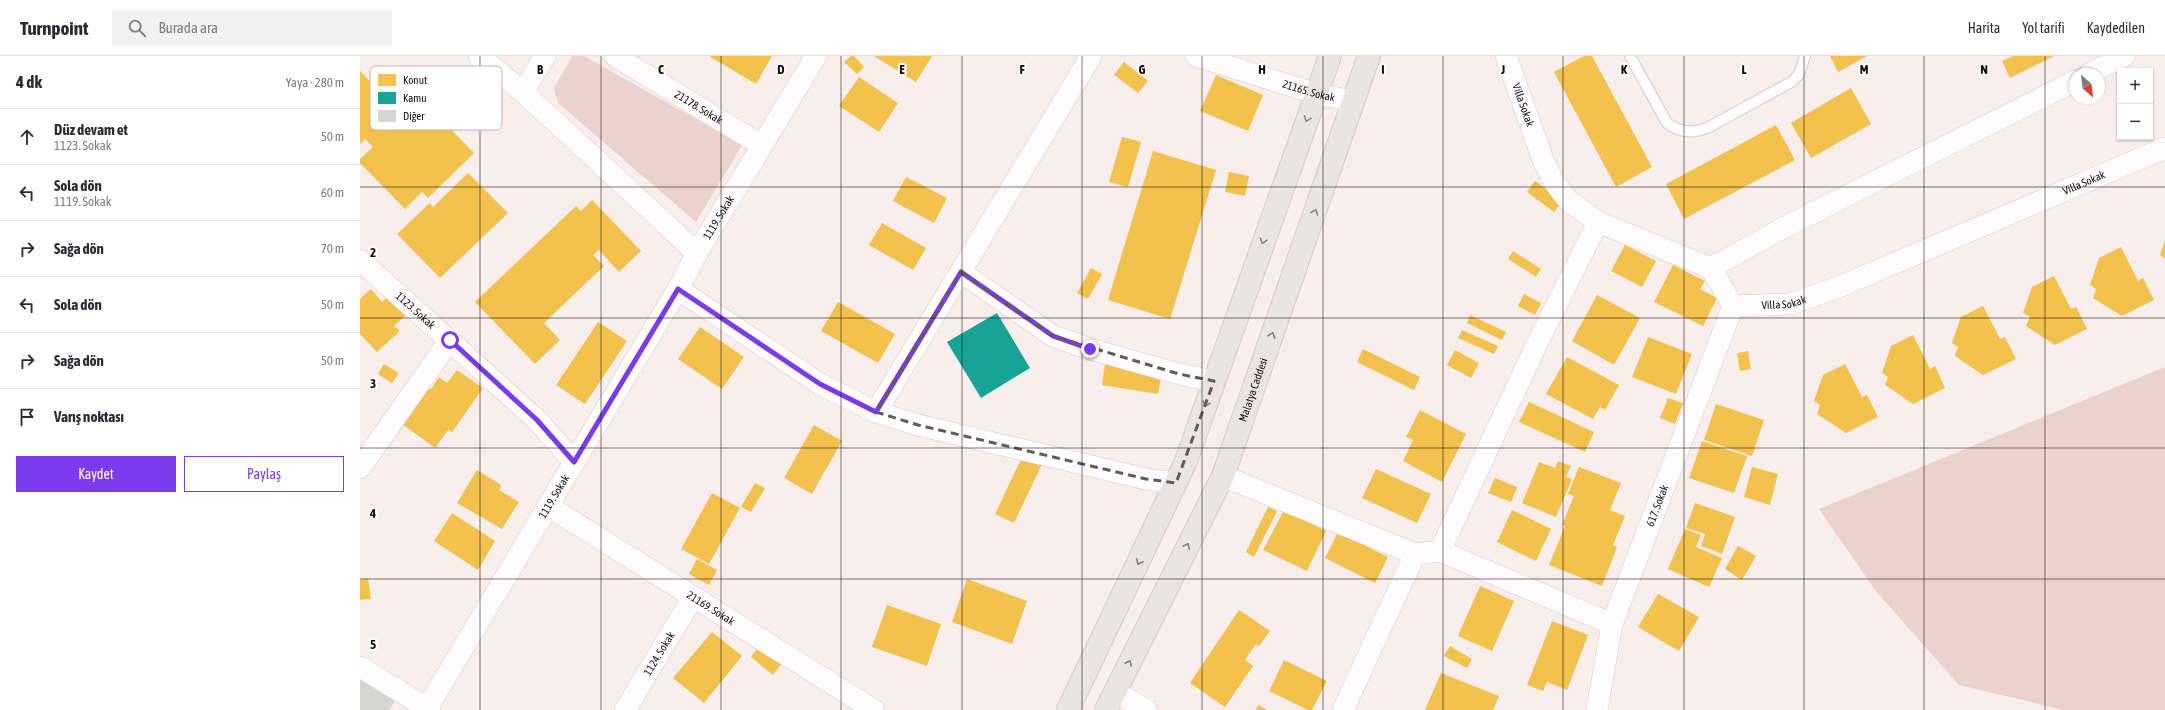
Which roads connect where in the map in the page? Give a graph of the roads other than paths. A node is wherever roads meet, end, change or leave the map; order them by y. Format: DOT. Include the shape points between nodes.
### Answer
graph roads {
  1 [pos="479,56"];
  2 [pos="545,56"];
  3 [pos="615,56"];
  4 [pos="816,56"];
  5 [pos="1091,56"];
  6 [pos="1196,56"];
  7 [pos="1330,56"];
  8 [pos="1369,56"];
  9 [pos="1506,56"];
  10 [pos="1630,56"];
  11 [pos="1805,56"];
  12 [pos="2124,56"];
  13 [pos="491,66"];
  14 [pos="2101,68"];
  15 [pos="502,75"];
  16 [pos="2069,84"];
  17 [pos="522,92"];
  18 [pos="1317,94"];
  19 [pos="1353,101"];
  20 [pos="761,145"];
  21 [pos="2165,148"];
  22 [pos="1598,222"];
  23 [pos="696,253"];
  24 [pos="360,260"];
  25 [pos="1711,268"];
  26 [pos="961,272"];
  27 [pos="678,289"];
  28 [pos="1733,306"];
  29 [pos="450,340"];
  30 [pos="1214,381"];
  31 [pos="876,412"];
  32 [pos="574,462"];
  33 [pos="360,468"];
  34 [pos="1223,476"];
  35 [pos="1176,482"];
  36 [pos="548,506"];
  37 [pos="1440,551"];
  38 [pos="1415,554"];
  39 [pos="693,597"];
  40 [pos="1612,624"];
  41 [pos="360,668"];
  42 [pos="1110,701"];
  43 [pos="428,709"];
  44 [pos="625,710"];
  45 [pos="874,710"];
  46 [pos="1068,710"];
  47 [pos="1147,710"];
  48 [pos="1342,710"];
  49 [pos="1597,710"];
  1 -- 13 [label="street"];
  2 -- 17 [label="street"];
  3 -- 20 [label="street, 21178. Sokak"];
  4 -- 20 [label="street, 1119. Sokak"];
  5 -- 26 [label="street"];
  6 -- 18 [label="street, 21165. Sokak"];
  7 -- 18 [label="main road"];
  8 -- 19 [label="main road, Malatya Caddesi"];
  9 -- 22 [label="street, Villa Sokak" via="1543,160 1554,182 1568,200"];
  10 -- 11 [label="lane" via="1667,123 1673,128 1687,132 1710,127 1793,81 1799,74"];
  12 -- 14 [label="street"];
  15 -- 17 [label="street"];
  16 -- 25 [label="street" via="1783,228"];
  17 -- 23 [label="street"];
  18 -- 19 [label="street, 21165. Sokak"];
  18 -- 30 [label="main road, one-way"];
  34 -- 19 [label="main road, Malatya Caddesi, one-way"];
  20 -- 23 [label="street, 1119. Sokak"];
  21 -- 28 [label="street, Villa Sokak" via="1834,289 1791,304"];
  22 -- 25 [label="street, Villa Sokak"];
  22 -- 37 [label="street" via="1534,350"];
  23 -- 27 [label="street, 1119. Sokak"];
  24 -- 29 [label="street, 1123. Sokak"];
  25 -- 28 [label="street"];
  26 -- 30 [label="street" via="1053,336 1164,370"];
  26 -- 31 [label="street"];
  27 -- 31 [label="street" via="820,384"];
  27 -- 32 [label="street, 1119. Sokak"];
  28 -- 40 [label="street, 617. Sokak"];
  29 -- 32 [label="street, 1123. Sokak" via="537,420"];
  29 -- 33 [label="street"];
  30 -- 35 [label="main road, one-way"];
  31 -- 35 [label="street" via="918,425 1146,479"];
  32 -- 36 [label="street, 1119. Sokak"];
  34 -- 38 [label="street"];
  42 -- 34 [label="main road, Malatya Caddesi, one-way"];
  35 -- 46 [label="main road, one-way"];
  36 -- 39 [label="street, 21169. Sokak"];
  36 -- 43 [label="street, 1119. Sokak"];
  37 -- 38 [label="street"];
  37 -- 40 [label="street"];
  38 -- 48 [label="street"];
  39 -- 44 [label="street, 1124. Sokak"];
  39 -- 45 [label="street, 21169. Sokak"];
  40 -- 49 [label="street, 617. Sokak"];
  41 -- 43 [label="street"];
  42 -- 47 [label="street"];
}
